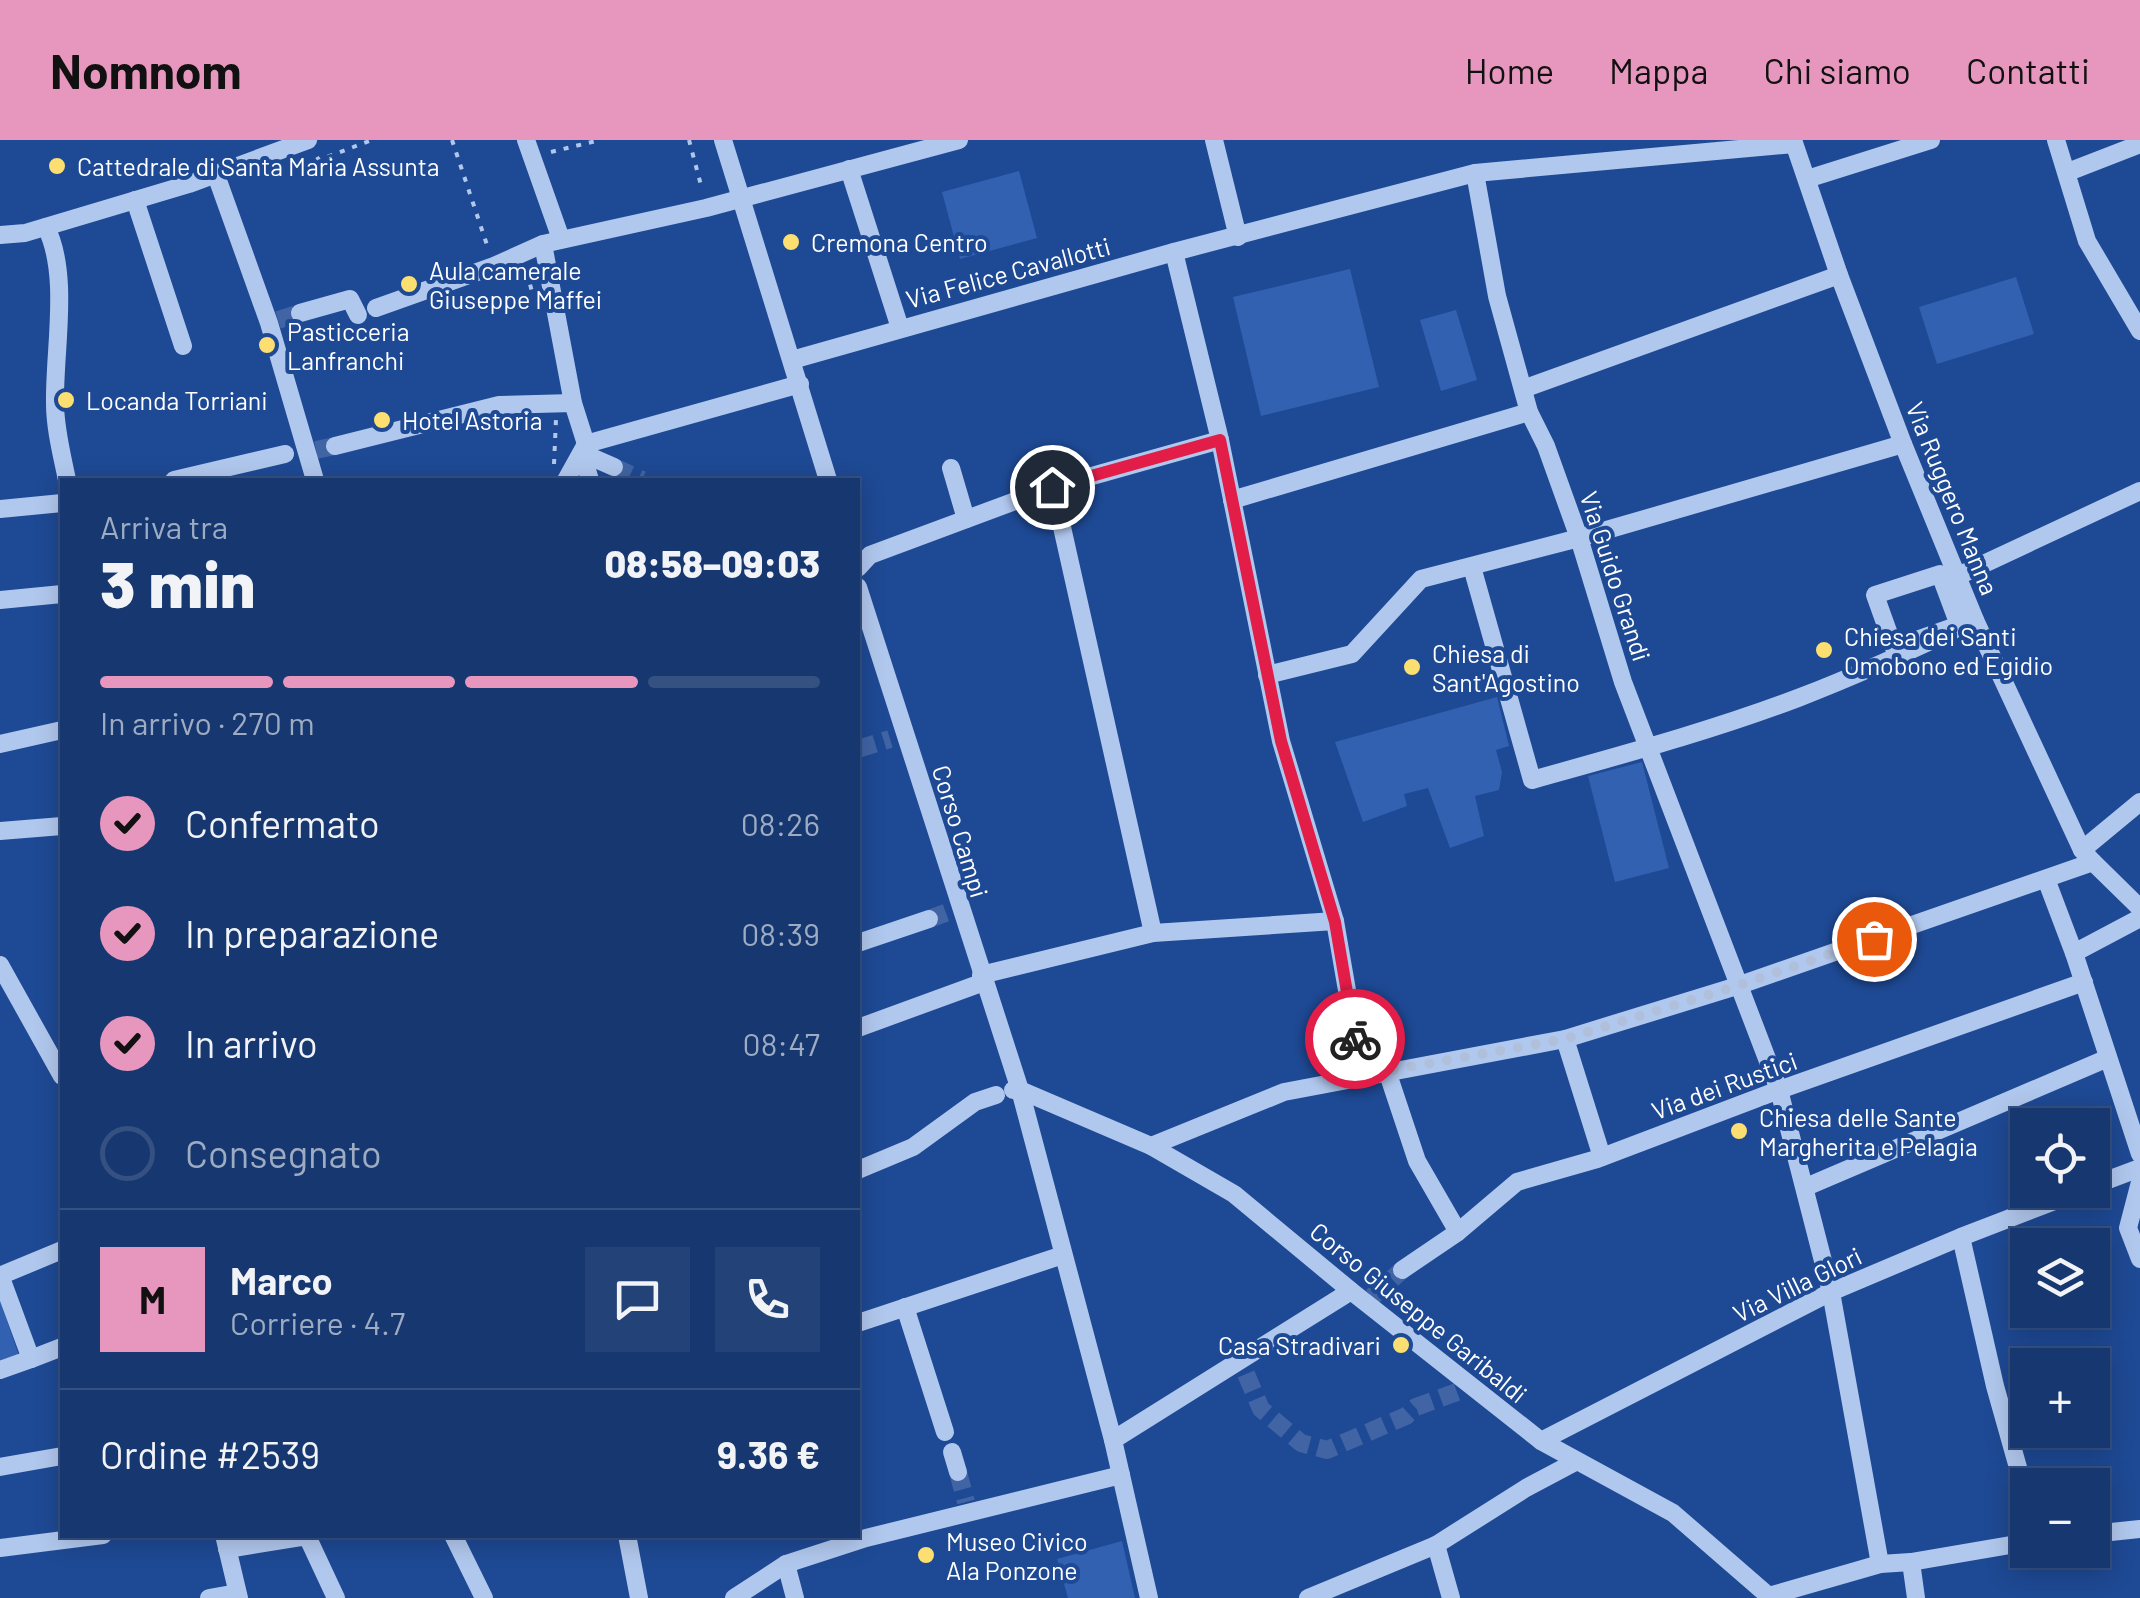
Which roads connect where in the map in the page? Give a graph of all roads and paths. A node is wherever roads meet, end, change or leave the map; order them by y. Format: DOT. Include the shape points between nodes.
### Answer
graph roads {
  1 [pos="372,140"];
  2 [pos="452,140"];
  3 [pos="526,140"];
  4 [pos="600,140"];
  5 [pos="689,140"];
  6 [pos="723,140"];
  7 [pos="959,140"];
  8 [pos="1214,140"];
  9 [pos="1931,140"];
  10 [pos="2056,140"];
  11 [pos="302,142"];
  12 [pos="1793,142"];
  13 [pos="2140,144"];
  14 [pos="271,147"];
  15 [pos="560,150"];
  16 [pos="319,160"];
  17 [pos="849,169"];
  18 [pos="2068,172"];
  19 [pos="1475,173"];
  20 [pos="216,174"];
  21 [pos="1807,179"];
  22 [pos="703,193"];
  23 [pos="741,197"];
  24 [pos="138,209"];
  25 [pos="46,227"];
  26 [pos="0,235"];
  27 [pos="1238,237"];
  28 [pos="552,242"];
  29 [pos="1174,252"];
  30 [pos="492,261"];
  31 [pos="1839,275"];
  32 [pos="376,308"];
  33 [pos="300,313"];
  34 [pos="358,315"];
  35 [pos="900,328"];
  36 [pos="2140,330"];
  37 [pos="183,346"];
  38 [pos="792,360"];
  39 [pos="800,384"];
  40 [pos="1523,389"];
  41 [pos="565,407"];
  42 [pos="1529,412"];
  43 [pos="1220,440"];
  44 [pos="1903,444"];
  45 [pos="335,446"];
  46 [pos="584,449"];
  47 [pos="304,451"];
  48 [pos="554,464"];
  49 [pos="614,467"];
  50 [pos="951,468"];
  51 [pos="67,478"];
  52 [pos="183,478"];
  53 [pos="314,478"];
  54 [pos="567,478"];
  55 [pos="590,478"];
  56 [pos="827,478"];
  57 [pos="1052,487"];
  58 [pos="2140,491"];
  59 [pos="1232,500"];
  60 [pos="60,503"];
  61 [pos="0,509"];
  62 [pos="966,519"];
  63 [pos="1580,538"];
  64 [pos="860,566"];
  65 [pos="1472,567"];
  66 [pos="1958,576"];
  67 [pos="60,594"];
  68 [pos="860,595"];
  69 [pos="0,600"];
  70 [pos="1967,623"];
  71 [pos="1267,675"];
  72 [pos="60,730"];
  73 [pos="0,744"];
  74 [pos="1648,748"];
  75 [pos="2140,802"];
  76 [pos="60,826"];
  77 [pos="0,831"];
  78 [pos="2088,856"];
  79 [pos="2046,879"];
  80 [pos="2140,908"];
  81 [pos="2140,918"];
  82 [pos="929,919"];
  83 [pos="1335,922"];
  84 [pos="1153,933"];
  85 [pos="860,942"];
  86 [pos="2074,954"];
  87 [pos="0,964"];
  88 [pos="982,979"];
  89 [pos="2084,982"];
  90 [pos="1737,986"];
  91 [pos="860,1027"];
  92 [pos="1565,1039"];
  93 [pos="2108,1058"];
  94 [pos="1387,1071"];
  95 [pos="60,1072"];
  96 [pos="1779,1090"];
  97 [pos="1009,1092"];
  98 [pos="2132,1098"];
  99 [pos="1151,1146"];
  100 [pos="2140,1154"];
  101 [pos="1602,1157"];
  102 [pos="2140,1168"];
  103 [pos="860,1169"];
  104 [pos="2110,1179"];
  105 [pos="2140,1182"];
  106 [pos="1806,1187"];
  107 [pos="2035,1208"];
  108 [pos="1458,1232"];
  109 [pos="1961,1236"];
  110 [pos="60,1251"];
  111 [pos="1063,1255"];
  112 [pos="2140,1259"];
  113 [pos="1402,1270"];
  114 [pos="1,1275"];
  115 [pos="1350,1291"];
  116 [pos="1831,1292"];
  117 [pos="905,1306"];
  118 [pos="860,1322"];
  119 [pos="60,1347"];
  120 [pos="30,1359"];
  121 [pos="0,1370"];
  122 [pos="946,1432"];
  123 [pos="1114,1440"];
  124 [pos="1541,1441"];
  125 [pos="952,1452"];
  126 [pos="60,1456"];
  127 [pos="1574,1462"];
  128 [pos="0,1467"];
  129 [pos="2018,1468"];
  130 [pos="958,1472"];
  131 [pos="1122,1475"];
  132 [pos="2140,1529"];
  133 [pos="2110,1532"];
  134 [pos="79,1538"];
  135 [pos="281,1538"];
  136 [pos="309,1538"];
  137 [pos="454,1538"];
  138 [pos="628,1538"];
  139 [pos="226,1542"];
  140 [pos="1436,1545"];
  141 [pos="2010,1545"];
  142 [pos="0,1548"];
  143 [pos="1912,1562"];
  144 [pos="786,1564"];
  145 [pos="1880,1564"];
  146 [pos="238,1596"];
  147 [pos="1770,1597"];
  148 [pos="209,1598"];
  149 [pos="336,1598"];
  150 [pos="484,1598"];
  151 [pos="638,1598"];
  152 [pos="734,1598"];
  153 [pos="795,1598"];
  154 [pos="1149,1598"];
  155 [pos="1308,1598"];
  156 [pos="1450,1598"];
  157 [pos="1916,1598"];
  1 -- 16 [label="path"];
  2 -- 30 [label="path"];
  3 -- 28 [label="street"];
  4 -- 15 [label="path"];
  5 -- 22 [label="path"];
  6 -- 23 [label="street"];
  7 -- 17 [label="street"];
  8 -- 27 [label="street"];
  9 -- 21 [label="street"];
  10 -- 18 [label="street"];
  11 -- 14 [label="street"];
  12 -- 19 [label="street, Via Felice Cavallotti"];
  12 -- 21 [label="street, Via Ruggero Manna"];
  13 -- 18 [label="street"];
  14 -- 20 [label="street"];
  17 -- 23 [label="street"];
  17 -- 35 [label="street"];
  18 -- 36 [label="street" via="2087,241"];
  19 -- 27 [label="street, Via Felice Cavallotti"];
  19 -- 40 [label="street, Via Guido Grandi" via="1497,296"];
  20 -- 24 [label="street"];
  20 -- 47 [label="street" via="274,321"];
  21 -- 31 [label="street, Via Ruggero Manna"];
  23 -- 28 [label="street"];
  23 -- 38 [label="street"];
  24 -- 25 [label="street"];
  24 -- 37 [label="street"];
  25 -- 26 [label="street"];
  25 -- 51 [label="street" via="58,271 55,405"];
  27 -- 29 [label="street, Via Felice Cavallotti"];
  28 -- 32 [label="street"];
  28 -- 41 [label="street"];
  29 -- 35 [label="street, Via Felice Cavallotti"];
  29 -- 43 [label="street"];
  31 -- 40 [label="street"];
  31 -- 44 [label="street, Via Ruggero Manna"];
  33 -- 34 [label="street" via="350,299"];
  35 -- 38 [label="street, Via Felice Cavallotti"];
  38 -- 39 [label="street"];
  39 -- 46 [label="street"];
  39 -- 56 [label="street"];
  40 -- 42 [label="street, Via Guido Grandi"];
  41 -- 45 [label="street" via="499,405"];
  41 -- 46 [label="street"];
  41 -- 48 [label="path"];
  42 -- 59 [label="street"];
  42 -- 63 [label="street, Via Guido Grandi"];
  43 -- 57 [label="street"];
  43 -- 59 [label="street"];
  44 -- 63 [label="street"];
  44 -- 66 [label="street, Via Ruggero Manna"];
  46 -- 49 [label="street"];
  46 -- 54 [label="street"];
  46 -- 55 [label="street"];
  47 -- 52 [label="street"];
  47 -- 53 [label="street"];
  50 -- 62 [label="street"];
  57 -- 62 [label="street"];
  57 -- 84 [label="street"];
  58 -- 66 [label="street"];
  59 -- 71 [label="street"];
  60 -- 61 [label="street"];
  62 -- 64 [label="street" via="870,554"];
  63 -- 65 [label="street"];
  63 -- 74 [label="street, Via Guido Grandi"];
  65 -- 71 [label="street" via="1421,579 1352,654"];
  65 -- 74 [label="street" via="1532,780"];
  66 -- 70 [label="street, Via Ruggero Manna"];
  67 -- 69 [label="street"];
  68 -- 88 [label="street, Corso Campi" via="897,736"];
  70 -- 70 [label="street" via="1940,574 1875,595 1894,648"];
  70 -- 74 [label="street" via="1795,699"];
  70 -- 78 [label="street, Via Ruggero Manna"];
  71 -- 83 [label="street"];
  72 -- 73 [label="street"];
  74 -- 90 [label="street, Via Guido Grandi"];
  75 -- 78 [label="street"];
  76 -- 77 [label="street"];
  78 -- 79 [label="street"];
  78 -- 80 [label="street"];
  79 -- 86 [label="street"];
  79 -- 90 [label="street"];
  81 -- 86 [label="street"];
  82 -- 85 [label="street"];
  83 -- 84 [label="street"];
  83 -- 94 [label="street" via="1357,1048"];
  84 -- 88 [label="street"];
  86 -- 89 [label="street"];
  87 -- 95 [label="street"];
  88 -- 91 [label="street"];
  88 -- 97 [label="street, Corso Campi"];
  89 -- 93 [label="street"];
  89 -- 96 [label="street, Via dei Rustici"];
  90 -- 92 [label="street"];
  90 -- 96 [label="street, Via Guido Grandi"];
  92 -- 94 [label="street"];
  92 -- 101 [label="street"];
  93 -- 98 [label="street"];
  93 -- 106 [label="street"];
  94 -- 99 [label="street" via="1284,1092"];
  94 -- 108 [label="street" via="1417,1161"];
  96 -- 101 [label="street, Via dei Rustici"];
  96 -- 106 [label="street, Via Guido Grandi"];
  97 -- 99 [label="street, Corso Giuseppe Garibaldi"];
  97 -- 103 [label="street" via="976,1102 913,1147"];
  97 -- 111 [label="street, Corso Campi"];
  98 -- 100 [label="street"];
  99 -- 115 [label="street, Corso Giuseppe Garibaldi" via="1234,1194"];
  101 -- 108 [label="street, Via dei Rustici" via="1516,1182"];
  102 -- 104 [label="street"];
  105 -- 112 [label="street" via="2128,1228"];
  106 -- 116 [label="street, Via Guido Grandi"];
  107 -- 109 [label="street, Via Villa Glori"];
  108 -- 113 [label="street, Via dei Rustici"];
  109 -- 116 [label="street, Via Villa Glori"];
  109 -- 129 [label="street"];
  110 -- 114 [label="street"];
  111 -- 117 [label="street"];
  111 -- 123 [label="street, Corso Campi"];
  114 -- 120 [label="street"];
  115 -- 123 [label="street" via="1244,1368"];
  115 -- 124 [label="street, Corso Giuseppe Garibaldi" via="1369,1300 1464,1390"];
  116 -- 124 [label="street, Via Villa Glori"];
  116 -- 145 [label="street, Via Guido Grandi"];
  117 -- 118 [label="street"];
  117 -- 122 [label="street"];
  119 -- 120 [label="street"];
  120 -- 121 [label="street"];
  123 -- 131 [label="street, Corso Campi"];
  124 -- 127 [label="street, Corso Giuseppe Garibaldi"];
  125 -- 130 [label="street"];
  126 -- 128 [label="street"];
  127 -- 140 [label="street"];
  127 -- 147 [label="street, Corso Giuseppe Garibaldi" via="1673,1513"];
  131 -- 144 [label="street" via="967,1508"];
  131 -- 154 [label="street, Corso Campi"];
  132 -- 133 [label="street"];
  134 -- 142 [label="street"];
  135 -- 139 [label="street"];
  136 -- 149 [label="street"];
  137 -- 150 [label="street"];
  138 -- 151 [label="street"];
  139 -- 146 [label="street"];
  140 -- 155 [label="street"];
  140 -- 156 [label="street"];
  141 -- 143 [label="street"];
  143 -- 145 [label="street"];
  143 -- 157 [label="street"];
  144 -- 152 [label="street"];
  144 -- 153 [label="street"];
  145 -- 147 [label="street"];
  146 -- 148 [label="street"];
}
